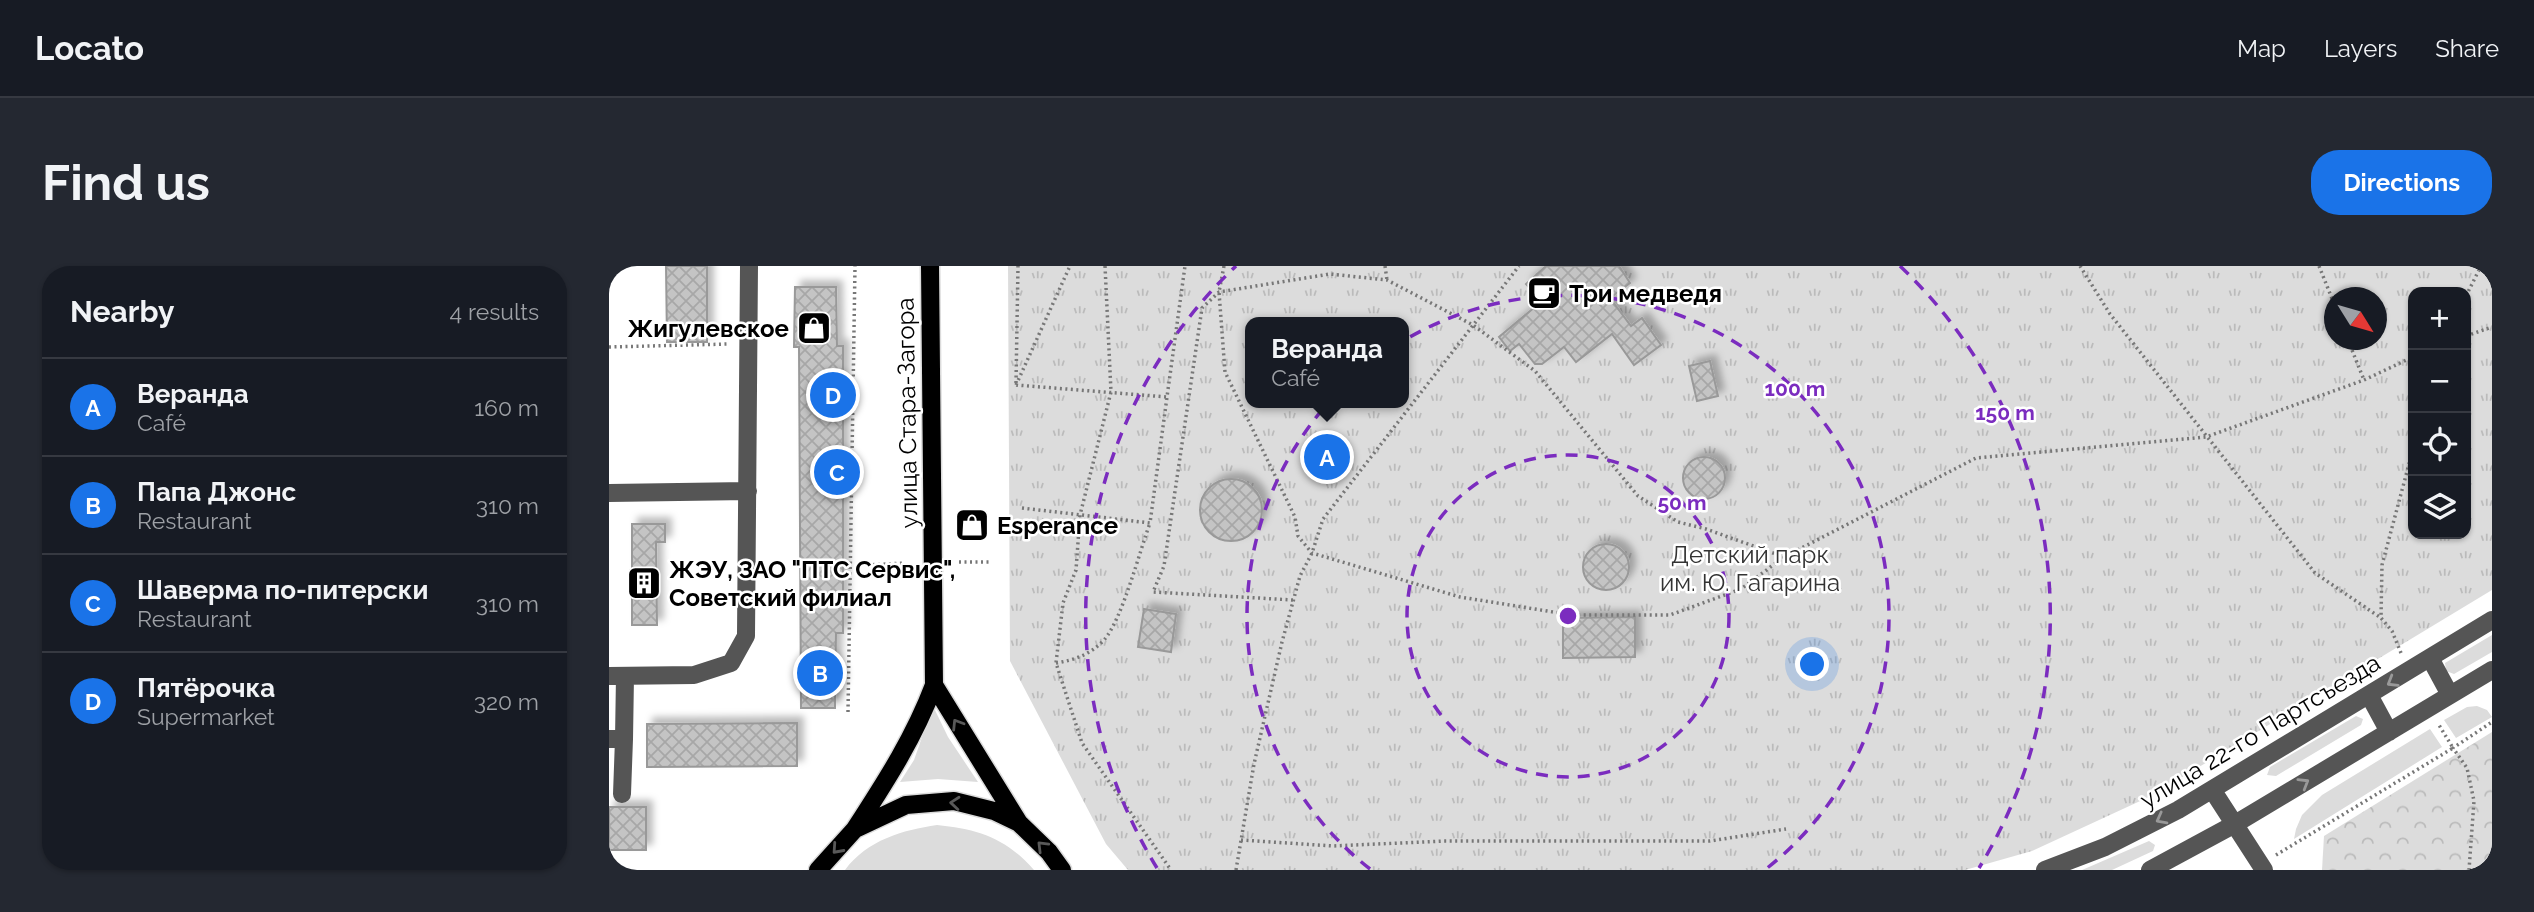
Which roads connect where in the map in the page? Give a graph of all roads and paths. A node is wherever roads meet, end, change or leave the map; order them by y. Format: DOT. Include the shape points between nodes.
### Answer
graph roads {
  1 [pos="748,266"];
  2 [pos="855,266"];
  3 [pos="930,266"];
  4 [pos="1018,266"];
  5 [pos="1070,266"];
  6 [pos="1105,266"];
  7 [pos="1185,266"];
  8 [pos="1224,266"];
  9 [pos="1385,266"];
  10 [pos="1519,266"];
  11 [pos="2080,266"];
  12 [pos="2319,266"];
  13 [pos="2481,266"];
  14 [pos="1387,280"];
  15 [pos="2327,287"];
  16 [pos="2470,287"];
  17 [pos="1219,292"];
  18 [pos="1473,325"];
  19 [pos="2492,327"];
  20 [pos="2471,334"];
  21 [pos="748,344"];
  22 [pos="609,347"];
  23 [pos="2352,350"];
  24 [pos="2408,359"];
  25 [pos="2364,380"];
  26 [pos="1016,385"];
  27 [pos="1111,392"];
  28 [pos="1167,397"];
  29 [pos="1409,408"];
  30 [pos="1409,408"];
  31 [pos="2206,437"];
  32 [pos="2408,468"];
  33 [pos="748,491"];
  34 [pos="609,493"];
  35 [pos="1022,508"];
  36 [pos="1080,515"];
  37 [pos="1150,523"];
  38 [pos="1312,553"];
  39 [pos="1784,557"];
  40 [pos="905,562"];
  41 [pos="959,562"];
  42 [pos="989,562"];
  43 [pos="867,565"];
  44 [pos="1293,600"];
  45 [pos="2381,618"];
  46 [pos="2492,621"];
  47 [pos="2430,658"];
  48 [pos="1056,663"];
  49 [pos="2492,670"];
  50 [pos="2408,672"];
  51 [pos="617,676"];
  52 [pos="934,685"];
  53 [pos="2369,695"];
  54 [pos="2451,695"];
  55 [pos="2429,708"];
  56 [pos="848,712"];
  57 [pos="2492,722"];
  58 [pos="2389,732"];
  59 [pos="616,739"];
  60 [pos="2453,748"];
  61 [pos="2213,791"];
  62 [pos="622,794"];
  63 [pos="1019,823"];
  64 [pos="2235,824"];
  65 [pos="855,829"];
  66 [pos="1786,829"];
  67 [pos="1241,840"];
  68 [pos="2262,867"];
  69 [pos="818,870"];
  70 [pos="1062,870"];
  71 [pos="1171,870"];
  72 [pos="1236,870"];
  73 [pos="2045,870"];
  74 [pos="2150,870"];
  75 [pos="2469,870"];
  1 -- 21 [label="street"];
  2 -- 56 [label="path"];
  3 -- 52 [label="main road, улица Стара-Загора"];
  4 -- 26 [label="path"];
  5 -- 26 [label="path"];
  6 -- 27 [label="path"];
  7 -- 28 [label="path"];
  8 -- 17 [label="path"];
  9 -- 14 [label="path"];
  10 -- 18 [label="path"];
  11 -- 31 [label="path" via="2110,314"];
  12 -- 15 [label="path"];
  13 -- 16 [label="path"];
  14 -- 17 [label="path" via="1330,274"];
  14 -- 18 [label="path"];
  17 -- 38 [label="path" via="1225,372 1295,517 1299,536"];
  17 -- 44 [label="path" via="1202,308 1164,566 1153,592"];
  18 -- 29 [label="path"];
  18 -- 39 [label="path" via="1535,371 1639,496 1678,522"];
  19 -- 20 [label="path"];
  21 -- 22 [label="path"];
  21 -- 33 [label="street"];
  23 -- 25 [label="path"];
  24 -- 25 [label="path"];
  25 -- 31 [label="path"];
  26 -- 27 [label="path"];
  27 -- 28 [label="path"];
  27 -- 36 [label="path"];
  28 -- 37 [label="path"];
  30 -- 38 [label="path" via="1323,519"];
  31 -- 39 [label="path" via="1976,458"];
  31 -- 45 [label="path" via="2315,573"];
  32 -- 45 [label="path" via="2382,565"];
  33 -- 34 [label="street"];
  33 -- 51 [label="street" via="746,636 731,663 694,675"];
  35 -- 36 [label="path"];
  36 -- 37 [label="path"];
  36 -- 48 [label="path" via="1076,570 1063,603"];
  37 -- 48 [label="path" via="1105,639 1075,660"];
  38 -- 39 [label="path" via="1460,597 1572,615 1670,615 1741,589"];
  38 -- 44 [label="path"];
  40 -- 43 [label="path"];
  41 -- 42 [label="path"];
  44 -- 67 [label="path"];
  45 -- 50 [label="path" via="2392,631"];
  46 -- 47 [label="street, улица 22-го Партсъезда"];
  47 -- 50 [label="street, улица 22-го Партсъезда"];
  47 -- 54 [label="street"];
  48 -- 71 [label="path" via="1082,743"];
  49 -- 54 [label="street"];
  50 -- 53 [label="street, улица 22-го Партсъезда, one-way"];
  51 -- 59 [label="street"];
  63 -- 52 [label="main road, one-way"];
  52 -- 65 [label="main road, улица Стара-Загора" via="904,754"];
  53 -- 58 [label="street"];
  53 -- 61 [label="street, улица 22-го Партсъезда"];
  54 -- 55 [label="street"];
  55 -- 58 [label="street"];
  55 -- 60 [label="path"];
  57 -- 60 [label="path"];
  64 -- 58 [label="street, one-way"];
  59 -- 62 [label="street"];
  60 -- 68 [label="path"];
  60 -- 75 [label="path" via="2467,768 2474,801"];
  61 -- 64 [label="street"];
  61 -- 73 [label="street, улица 22-го Партсъезда, one-way" via="2105,847"];
  63 -- 65 [label="main road, one-way" via="954,801 906,805"];
  70 -- 63 [label="main road, one-way"];
  64 -- 68 [label="street"];
  64 -- 74 [label="street"];
  65 -- 69 [label="main road, one-way"];
  66 -- 67 [label="path" via="1710,841 1444,841 1333,846"];
  67 -- 72 [label="path"];
}
